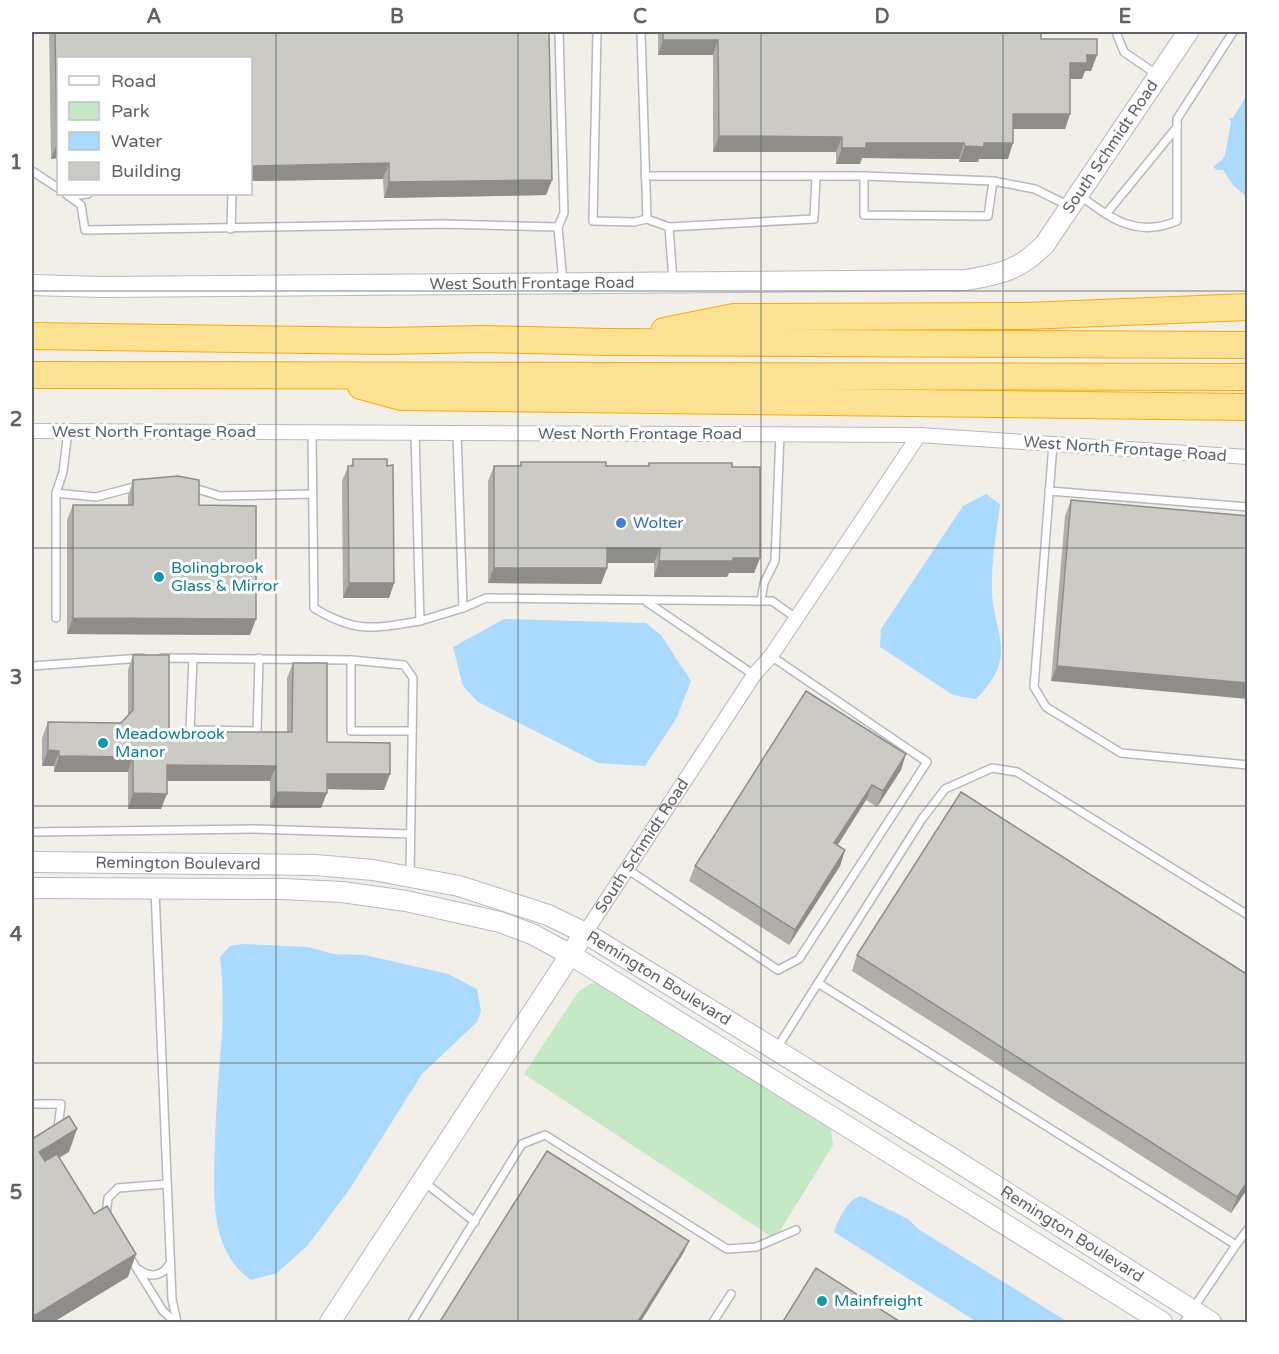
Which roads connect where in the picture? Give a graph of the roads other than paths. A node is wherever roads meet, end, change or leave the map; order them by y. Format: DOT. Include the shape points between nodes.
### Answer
graph roads {
  1 [pos="559,32"];
  2 [pos="597,32"];
  3 [pos="640,32"];
  4 [pos="1116,32"];
  5 [pos="1188,32"];
  6 [pos="1233,32"];
  7 [pos="1158,76"];
  8 [pos="1177,127"];
  9 [pos="32,171"];
  10 [pos="645,176"];
  11 [pos="816,176"];
  12 [pos="864,176"];
  13 [pos="993,181"];
  14 [pos="57,187"];
  15 [pos="67,195"];
  16 [pos="232,195"];
  17 [pos="1075,201"];
  18 [pos="1106,214"];
  19 [pos="646,219"];
  20 [pos="558,227"];
  21 [pos="669,227"];
  22 [pos="231,229"];
  23 [pos="1029,261"];
  24 [pos="674,281"];
  25 [pos="563,282"];
  26 [pos="32,285"];
  27 [pos="1248,307"];
  28 [pos="32,336"];
  29 [pos="606,342"];
  30 [pos="1248,345"];
  31 [pos="32,375"];
  32 [pos="326,376"];
  33 [pos="1248,377"];
  34 [pos="1248,407"];
  35 [pos="32,431"];
  36 [pos="68,431"];
  37 [pos="312,432"];
  38 [pos="415,433"];
  39 [pos="458,433"];
  40 [pos="780,434"];
  41 [pos="919,435"];
  42 [pos="1053,444"];
  43 [pos="1248,457"];
  44 [pos="146,483"];
  45 [pos="185,487"];
  46 [pos="1049,491"];
  47 [pos="56,493"];
  48 [pos="312,494"];
  49 [pos="1248,507"];
  50 [pos="761,601"];
  51 [pos="646,602"];
  52 [pos="463,608"];
  53 [pos="56,618"];
  54 [pos="796,618"];
  55 [pos="420,621"];
  56 [pos="771,656"];
  57 [pos="147,658"];
  58 [pos="158,658"];
  59 [pos="193,658"];
  60 [pos="258,658"];
  61 [pos="351,660"];
  62 [pos="32,666"];
  63 [pos="754,675"];
  64 [pos="412,731"];
  65 [pos="1248,765"];
  66 [pos="32,832"];
  67 [pos="410,834"];
  68 [pos="32,862"];
  69 [pos="627,869"];
  70 [pos="410,876"];
  71 [pos="32,888"];
  72 [pos="155,888"];
  73 [pos="1248,915"];
  74 [pos="585,933"];
  75 [pos="571,955"];
  76 [pos="818,983"];
  77 [pos="776,1050"];
  78 [pos="32,1104"];
  79 [pos="54,1135"];
  80 [pos="423,1181"];
  81 [pos="167,1185"];
  82 [pos="107,1219"];
  83 [pos="475,1222"];
  84 [pos="1248,1228"];
  85 [pos="796,1230"];
  86 [pos="1236,1245"];
  87 [pos="124,1246"];
  88 [pos="171,1262"];
  89 [pos="134,1264"];
  90 [pos="731,1294"];
  91 [pos="1188,1317"];
  92 [pos="176,1323"];
  93 [pos="330,1323"];
  94 [pos="412,1323"];
  95 [pos="713,1323"];
  96 [pos="1162,1323"];
  97 [pos="1211,1323"];
  1 -- 20 [label="lane" via="564,213"];
  2 -- 19 [label="lane" via="593,221"];
  3 -- 10 [label="lane"];
  4 -- 7 [label="lane" via="1124,52"];
  5 -- 7 [label="street, South Schmidt Road"];
  6 -- 8 [label="lane" via="1177,119"];
  7 -- 17 [label="street, South Schmidt Road"];
  8 -- 18 [label="lane"];
  8 -- 18 [label="lane" via="1177,221 1162,227 1131,227"];
  9 -- 14 [label="lane"];
  10 -- 11 [label="lane"];
  10 -- 19 [label="lane"];
  11 -- 12 [label="lane"];
  11 -- 21 [label="lane" via="814,219"];
  12 -- 13 [label="lane"];
  12 -- 13 [label="lane" via="864,215 988,216"];
  13 -- 17 [label="lane"];
  15 -- 22 [label="lane" via="81,206 85,230"];
  16 -- 22 [label="lane"];
  17 -- 18 [label="lane"];
  17 -- 23 [label="street, South Schmidt Road" via="1046,244"];
  19 -- 21 [label="lane"];
  20 -- 22 [label="lane" via="443,224"];
  20 -- 25 [label="lane"];
  21 -- 24 [label="lane"];
  23 -- 24 [label="street, West South Frontage Road" via="1006,272 966,280"];
  24 -- 25 [label="street, West South Frontage Road"];
  25 -- 26 [label="street, West South Frontage Road"];
  27 -- 29 [label="highway" via="1026,316 734,317"];
  28 -- 29 [label="highway"];
  29 -- 30 [label="highway"];
  31 -- 32 [label="highway"];
  32 -- 33 [label="highway"];
  32 -- 34 [label="highway" via="401,397"];
  35 -- 36 [label="street, West North Frontage Road"];
  36 -- 37 [label="street, West North Frontage Road"];
  36 -- 47 [label="lane"];
  37 -- 38 [label="street, West North Frontage Road"];
  37 -- 48 [label="lane"];
  38 -- 39 [label="street, West North Frontage Road"];
  38 -- 55 [label="lane"];
  39 -- 40 [label="street, West North Frontage Road"];
  39 -- 52 [label="lane"];
  40 -- 41 [label="street, West North Frontage Road"];
  40 -- 50 [label="lane" via="775,561 764,583"];
  41 -- 42 [label="street, West North Frontage Road"];
  41 -- 54 [label="street, South Schmidt Road"];
  42 -- 43 [label="street, West North Frontage Road"];
  42 -- 46 [label="lane"];
  44 -- 47 [label="lane" via="96,497"];
  45 -- 48 [label="lane" via="220,496"];
  46 -- 49 [label="lane"];
  46 -- 65 [label="lane" via="1034,687 1046,707 1121,753"];
  47 -- 53 [label="lane"];
  48 -- 55 [label="lane" via="314,608 356,628"];
  50 -- 51 [label="lane"];
  50 -- 54 [label="lane" via="772,601"];
  51 -- 52 [label="lane" via="486,598"];
  51 -- 63 [label="lane"];
  52 -- 55 [label="lane"];
  54 -- 56 [label="street, South Schmidt Road"];
  56 -- 63 [label="street, South Schmidt Road"];
  56 -- 69 [label="lane" via="927,762 799,959 778,970"];
  57 -- 62 [label="lane"];
  58 -- 59 [label="lane"];
  59 -- 60 [label="lane"];
  59 -- 60 [label="lane" via="190,730 256,731"];
  60 -- 61 [label="lane"];
  61 -- 64 [label="lane" via="404,665 413,678"];
  61 -- 64 [label="lane" via="351,730"];
  63 -- 69 [label="street, South Schmidt Road"];
  64 -- 67 [label="lane"];
  66 -- 67 [label="lane" via="254,829"];
  67 -- 70 [label="lane"];
  68 -- 70 [label="street, Remington Boulevard" via="315,865"];
  69 -- 74 [label="street, South Schmidt Road"];
  70 -- 74 [label="street, Remington Boulevard" via="459,886 522,906"];
  71 -- 72 [label="street, Remington Boulevard"];
  72 -- 75 [label="street, Remington Boulevard" via="284,888 406,901 500,921"];
  72 -- 81 [label="lane"];
  73 -- 76 [label="lane" via="1017,772 992,768 945,789"];
  74 -- 75 [label="street, South Schmidt Road"];
  74 -- 77 [label="street, Remington Boulevard"];
  75 -- 80 [label="street, South Schmidt Road"];
  75 -- 96 [label="street, Remington Boulevard"];
  76 -- 77 [label="lane"];
  76 -- 86 [label="lane"];
  77 -- 91 [label="street, Remington Boulevard"];
  78 -- 79 [label="lane" via="60,1104"];
  80 -- 83 [label="lane"];
  80 -- 93 [label="street, South Schmidt Road"];
  81 -- 82 [label="lane" via="118,1188 105,1205"];
  81 -- 88 [label="lane"];
  83 -- 85 [label="lane" via="522,1144 545,1135 727,1249 756,1248"];
  83 -- 94 [label="lane"];
  84 -- 86 [label="lane"];
  86 -- 91 [label="lane"];
  87 -- 89 [label="lane"];
  88 -- 89 [label="lane" via="163,1272 150,1275"];
  88 -- 92 [label="lane"];
  89 -- 92 [label="lane" via="163,1311"];
  90 -- 95 [label="lane"];
  91 -- 97 [label="street, Remington Boulevard"];
}
